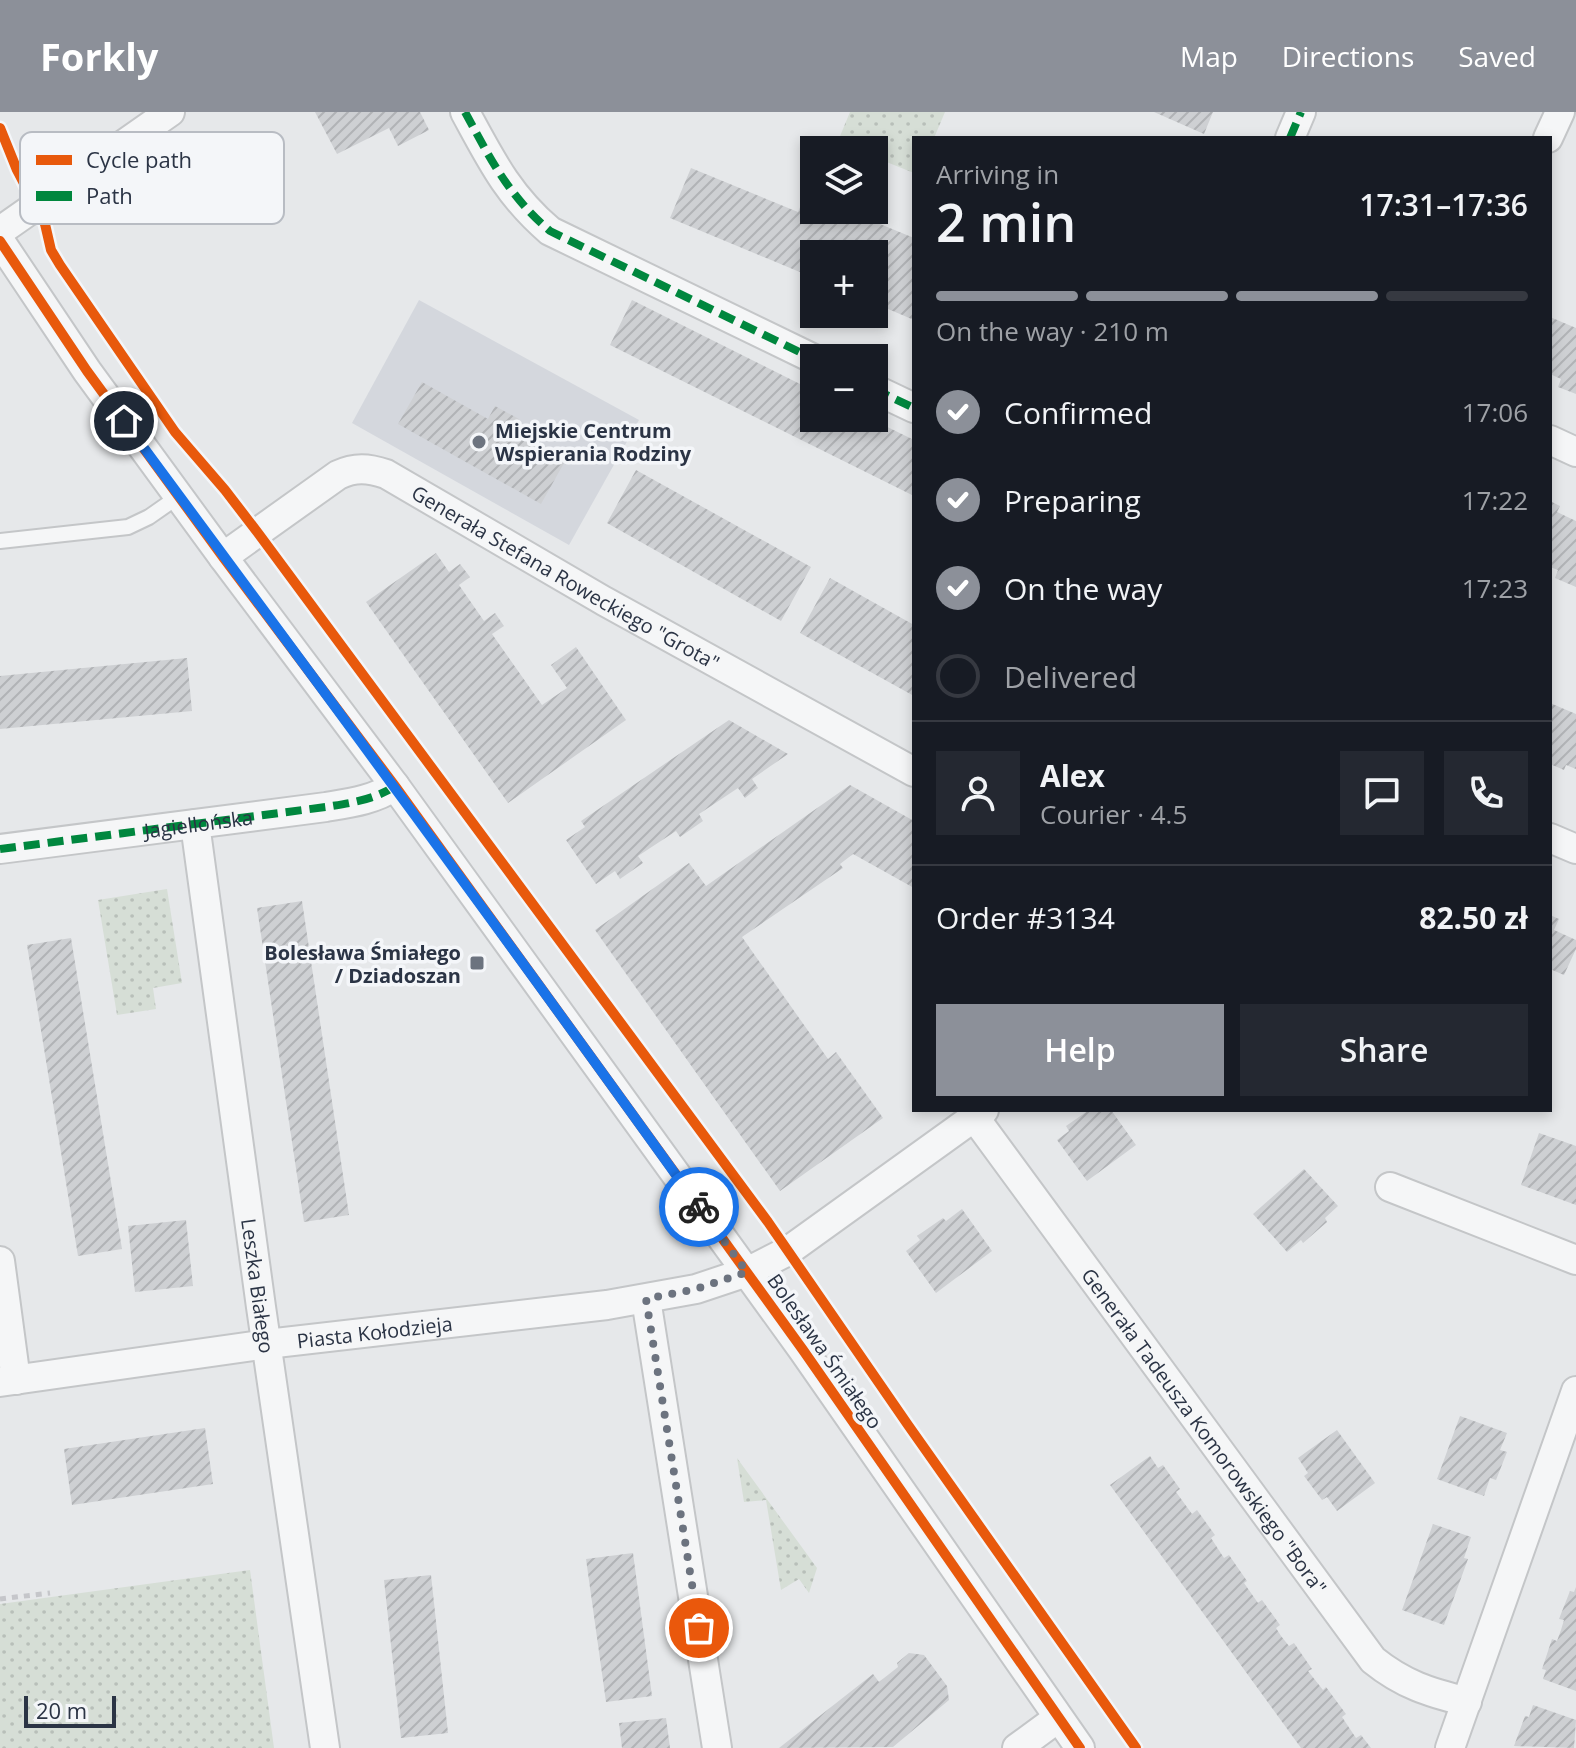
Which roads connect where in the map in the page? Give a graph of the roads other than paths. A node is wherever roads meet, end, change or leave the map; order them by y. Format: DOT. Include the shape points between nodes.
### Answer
graph roads {
  1 [pos="170,112"];
  2 [pos="465,112"];
  3 [pos="1301,112"];
  4 [pos="1560,112"];
  5 [pos="141,132"];
  6 [pos="1291,136"];
  7 [pos="1549,136"];
  8 [pos="20,217"];
  9 [pos="0,231"];
  10 [pos="0,241"];
  11 [pos="800,352"];
  12 [pos="888,396"];
  13 [pos="912,407"];
  14 [pos="1552,441"];
  15 [pos="1576,452"];
  16 [pos="179,496"];
  17 [pos="0,541"];
  18 [pos="223,557"];
  19 [pos="912,771"];
  20 [pos="395,786"];
  21 [pos="195,824"];
  22 [pos="1552,839"];
  23 [pos="0,849"];
  24 [pos="1576,849"];
  25 [pos="980,1114"];
  26 [pos="1390,1187"];
  27 [pos="1576,1260"];
  28 [pos="0,1261"];
  29 [pos="747,1272"];
  30 [pos="646,1299"];
  31 [pos="267,1344"];
  32 [pos="8,1381"];
  33 [pos="1576,1391"];
  34 [pos="1467,1702"];
  35 [pos="1058,1718"];
  36 [pos="325,1748"];
  37 [pos="717,1748"];
  38 [pos="1017,1748"];
  39 [pos="1080,1748"];
  40 [pos="1450,1748"];
  1 -- 5 [label="street"];
  2 -- 11 [label="street" via="501,178 550,231"];
  3 -- 6 [label="street"];
  4 -- 7 [label="street"];
  8 -- 9 [label="street"];
  10 -- 16 [label="street, Bolesława Śmiałego"];
  12 -- 13 [label="street"];
  14 -- 15 [label="street"];
  16 -- 17 [label="lane" via="128,527"];
  16 -- 18 [label="street, Bolesława Śmiałego"];
  18 -- 19 [label="street, Generała Stefana Roweckiego \"Grota\"" via="338,475 370,469"];
  18 -- 20 [label="street, Bolesława Śmiałego"];
  20 -- 21 [label="street, Jagiellońska" via="351,802"];
  20 -- 29 [label="street, Bolesława Śmiałego"];
  21 -- 23 [label="street, Jagiellońska"];
  21 -- 31 [label="street, Leszka Białego"];
  22 -- 24 [label="street"];
  25 -- 29 [label="street, Piasta Kołodzieja" via="798,1245"];
  25 -- 34 [label="street, Generała Tadeusza Komorowskiego \"Bora\"" via="1373,1660 1418,1688"];
  26 -- 27 [label="street"];
  28 -- 32 [label="street"];
  29 -- 30 [label="street, Piasta Kołodzieja"];
  29 -- 35 [label="street, Bolesława Śmiałego"];
  30 -- 31 [label="street, Piasta Kołodzieja"];
  30 -- 37 [label="street"];
  31 -- 32 [label="street, Piasta Kołodzieja"];
  31 -- 36 [label="street, Leszka Białego"];
  33 -- 34 [label="street"];
  34 -- 40 [label="street"];
  35 -- 38 [label="street"];
  35 -- 39 [label="street, Bolesława Śmiałego"];
}
